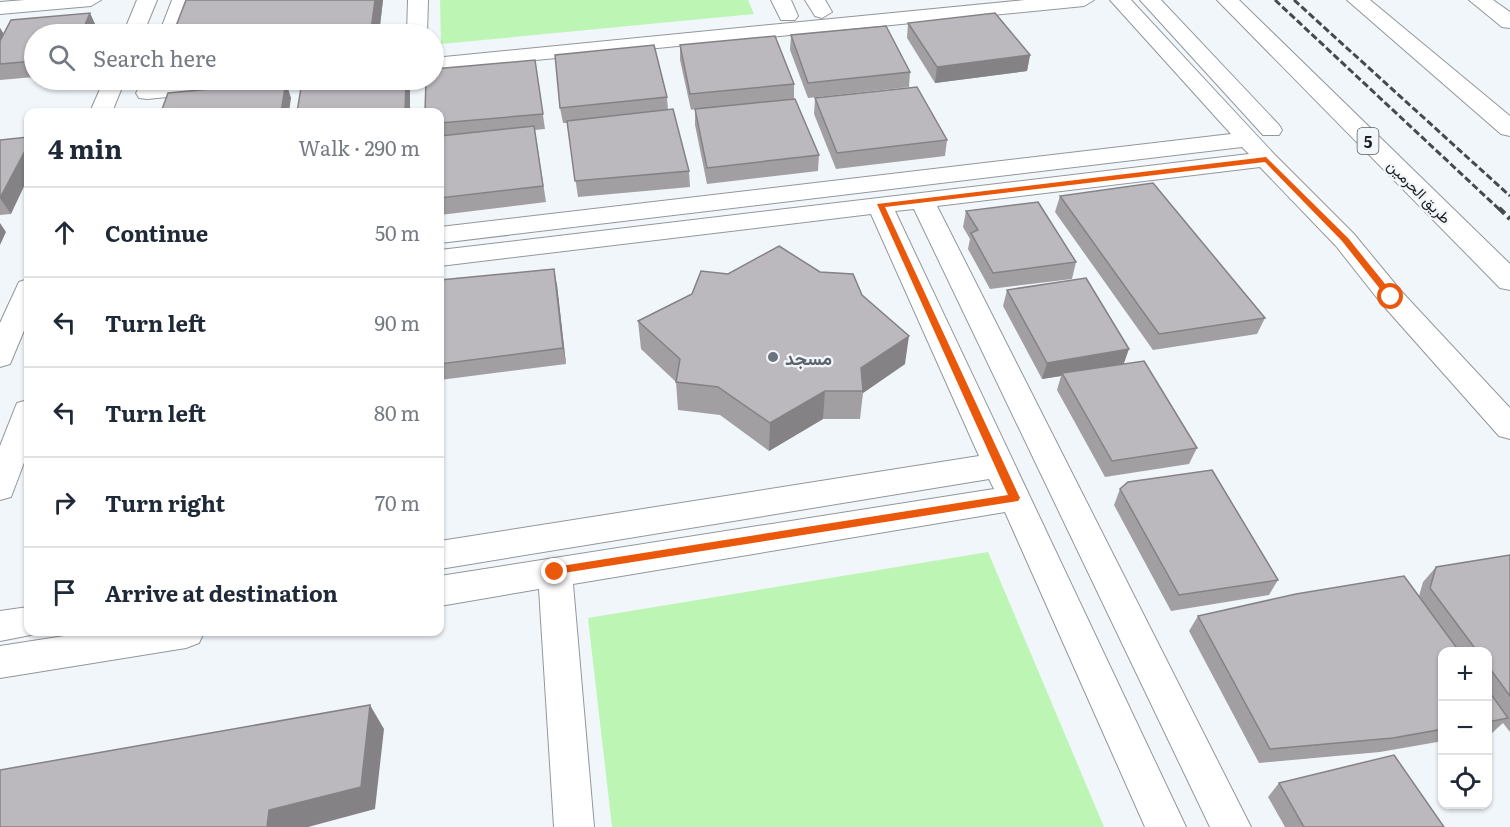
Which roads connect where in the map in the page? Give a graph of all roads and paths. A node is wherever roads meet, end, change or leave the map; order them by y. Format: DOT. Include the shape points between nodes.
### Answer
graph roads {
  1 [pos="90,0"];
  2 [pos="147,0"];
  3 [pos="182,0"];
  4 [pos="418,0"];
  5 [pos="952,0"];
  6 [pos="1084,0"];
  7 [pos="1120,0"];
  8 [pos="1150,0"];
  9 [pos="1227,0"];
  10 [pos="1357,0"];
  11 [pos="1479,0"];
  12 [pos="818,6"];
  13 [pos="0,8"];
  14 [pos="785,8"];
  15 [pos="1510,22"];
  16 [pos="137,24"];
  17 [pos="173,24"];
  18 [pos="417,24"];
  19 [pos="444,48"];
  20 [pos="444,63"];
  21 [pos="110,90"];
  22 [pos="191,90"];
  23 [pos="146,95"];
  24 [pos="102,108"];
  25 [pos="1510,129"];
  26 [pos="1271,130"];
  27 [pos="1257,149"];
  28 [pos="922,201"];
  29 [pos="880,206"];
  30 [pos="444,235"];
  31 [pos="444,258"];
  32 [pos="1510,281"];
  33 [pos="24,298"];
  34 [pos="0,357"];
  35 [pos="24,422"];
  36 [pos="1510,428"];
  37 [pos="999,465"];
  38 [pos="0,488"];
  39 [pos="1015,498"];
  40 [pos="444,554"];
  41 [pos="555,572"];
  42 [pos="444,590"];
  43 [pos="24,623"];
  44 [pos="0,626"];
  45 [pos="161,636"];
  46 [pos="0,662"];
  47 [pos="574,827"];
  48 [pos="1166,827"];
  49 [pos="1231,827"];
  1 -- 13 [label="street"];
  2 -- 16 [label="street"];
  3 -- 17 [label="street"];
  4 -- 18 [label="street"];
  5 -- 12 [label="street"];
  6 -- 20 [label="street"];
  7 -- 27 [label="street"];
  8 -- 26 [label="street"];
  9 -- 32 [label="main road, طريق الحرمين / 5"];
  10 -- 25 [label="main road"];
  11 -- 15 [label="main road"];
  12 -- 14 [label="street"];
  14 -- 19 [label="street"];
  21 -- 24 [label="street"];
  22 -- 23 [label="street"];
  27 -- 28 [label="street"];
  27 -- 30 [label="street"];
  27 -- 36 [label="street" via="1345,240 1391,297"];
  28 -- 29 [label="street"];
  28 -- 49 [label="street"];
  29 -- 31 [label="street"];
  29 -- 37 [label="street"];
  33 -- 34 [label="street"];
  35 -- 38 [label="street"];
  37 -- 39 [label="street"];
  37 -- 40 [label="street"];
  39 -- 41 [label="street"];
  39 -- 48 [label="street"];
  41 -- 42 [label="street"];
  41 -- 47 [label="street"];
  43 -- 44 [label="street"];
  45 -- 46 [label="street"];
}
